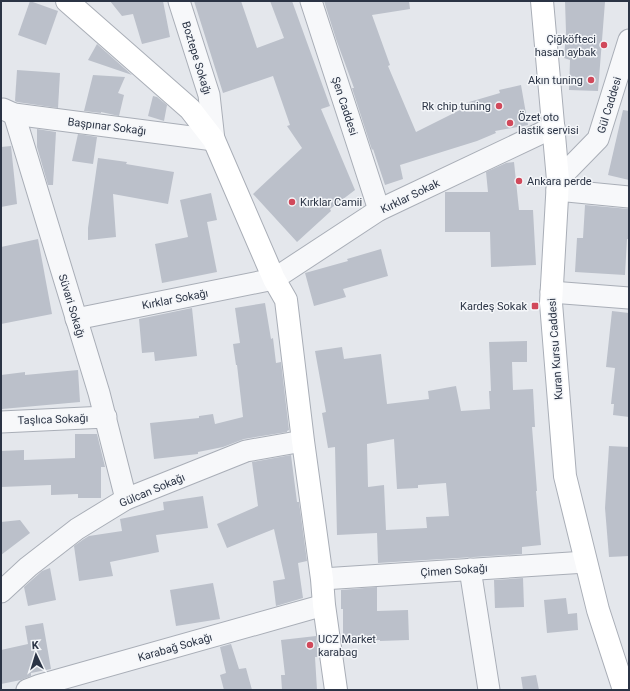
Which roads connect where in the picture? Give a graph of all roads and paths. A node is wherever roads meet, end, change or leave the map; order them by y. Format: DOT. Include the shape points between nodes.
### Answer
graph roads {
  1 [pos="67,1"];
  2 [pos="179,1"];
  3 [pos="311,1"];
  4 [pos="542,1"];
  5 [pos="629,40"];
  6 [pos="7,111"];
  7 [pos="554,127"];
  8 [pos="214,140"];
  9 [pos="558,185"];
  10 [pos="629,197"];
  11 [pos="379,210"];
  12 [pos="274,279"];
  13 [pos="551,292"];
  14 [pos="629,298"];
  15 [pos="76,319"];
  16 [pos="106,417"];
  17 [pos="1,422"];
  18 [pos="303,441"];
  19 [pos="126,498"];
  20 [pos="586,562"];
  21 [pos="470,569"];
  22 [pos="322,579"];
  23 [pos="1,592"];
  24 [pos="324,605"];
  25 [pos="27,690"];
  26 [pos="336,690"];
  27 [pos="489,690"];
  28 [pos="624,690"];
  1 -- 8 [label="main road" via="190,110"];
  2 -- 8 [label="street, Boztepe Sokağı" via="209,95"];
  3 -- 11 [label="street, Şen Caddesi"];
  4 -- 7 [label="main road, Kuran Kursu Caddesi"];
  5 -- 9 [label="street, Gül Caddesi" via="598,139"];
  6 -- 8 [label="street, Başpınar Sokağı"];
  6 -- 15 [label="street, Süvari Sokağı"];
  7 -- 9 [label="main road, Kuran Kursu Caddesi"];
  7 -- 11 [label="street, Kırklar Sokak"];
  8 -- 12 [label="main road"];
  9 -- 10 [label="street"];
  9 -- 13 [label="main road, Kuran Kursu Caddesi"];
  11 -- 12 [label="street, Kırklar Sokak"];
  12 -- 15 [label="street, Kırklar Sokağı"];
  12 -- 18 [label="main road" via="286,300"];
  13 -- 14 [label="street"];
  13 -- 20 [label="main road, Kuran Kursu Caddesi" via="564,476"];
  15 -- 16 [label="street, Süvari Sokağı"];
  16 -- 17 [label="street, Taşlıca Sokağı"];
  16 -- 19 [label="street, Süvari Sokağı"];
  18 -- 19 [label="street, Gülcan Sokağı" via="246,451"];
  18 -- 22 [label="main road"];
  19 -- 23 [label="street, Gülcan Sokağı" via="77,529 28,567"];
  20 -- 21 [label="street, Çimen Sokağı"];
  20 -- 28 [label="main road, Kuran Kursu Caddesi" via="598,610"];
  21 -- 22 [label="street, Çimen Sokağı"];
  21 -- 27 [label="street"];
  22 -- 24 [label="main road"];
  24 -- 25 [label="street, Karabağ Sokağı"];
  24 -- 26 [label="main road"];
}
